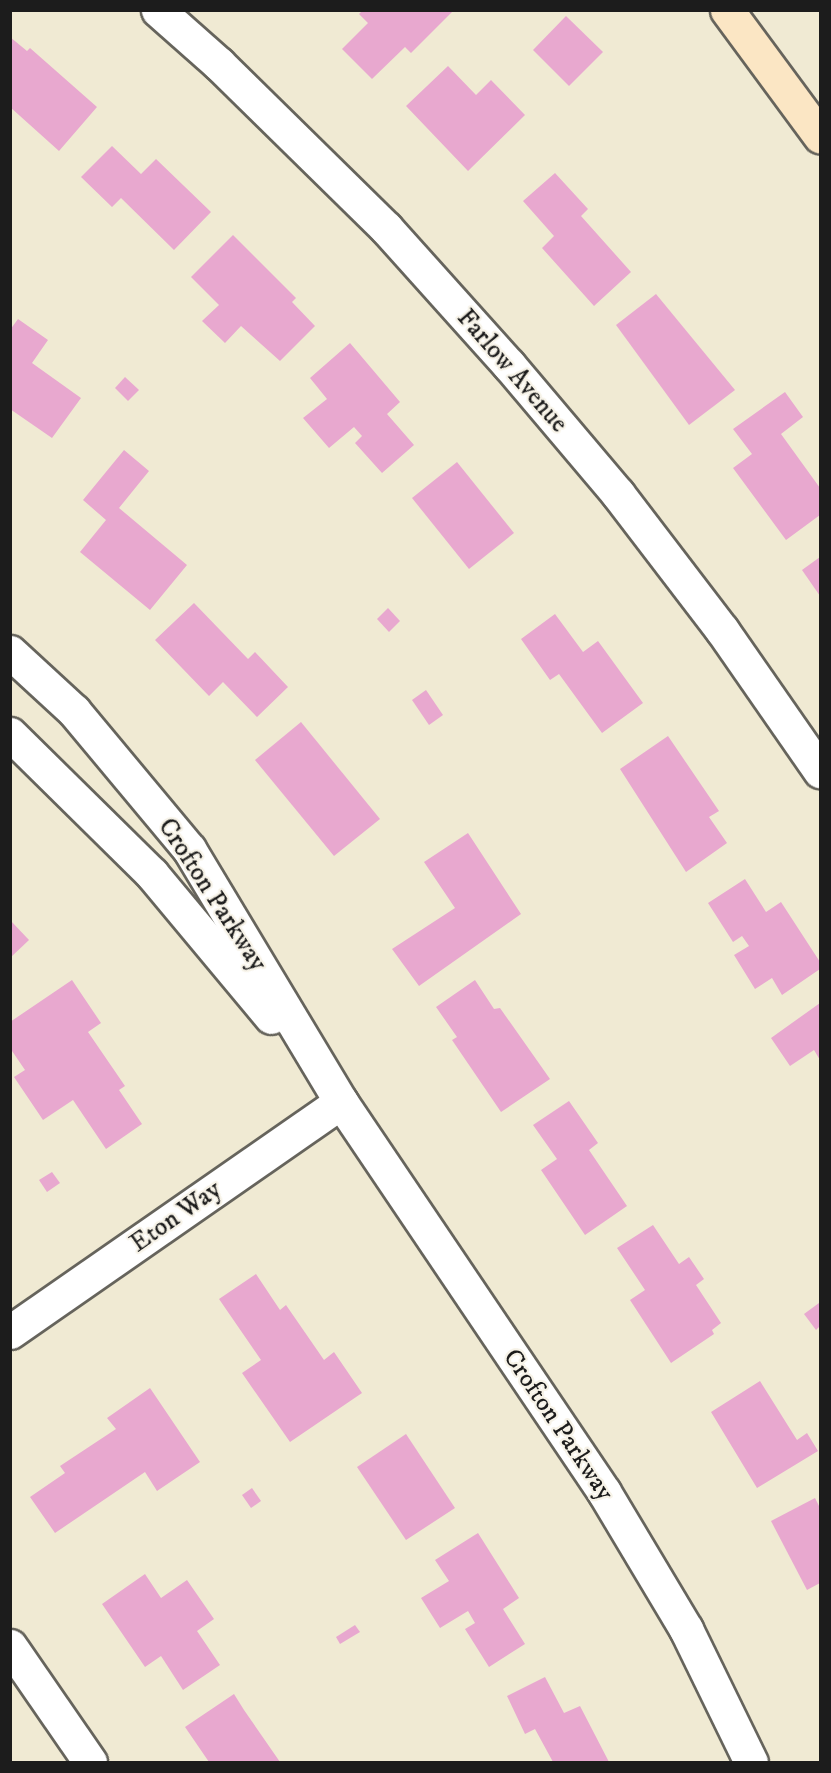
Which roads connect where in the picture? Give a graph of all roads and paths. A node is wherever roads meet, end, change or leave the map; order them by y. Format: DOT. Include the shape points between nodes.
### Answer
graph roads {
  1 [pos="158,10"];
  2 [pos="728,10"];
  3 [pos="820,136"];
  4 [pos="10,652"];
  5 [pos="10,734"];
  6 [pos="820,771"];
  7 [pos="341,1102"];
  8 [pos="10,1332"];
  9 [pos="10,1646"];
  10 [pos="90,1762"];
  11 [pos="751,1762"];
  1 -- 6 [label="street, Farlow Avenue" via="219,64 386,228 509,365 667,557"];
  2 -- 3 [label="main road"];
  4 -- 7 [label="street, Crofton Parkway" via="74,711 189,849"];
  5 -- 7 [label="street, Crofton Parkway" via="152,874"];
  7 -- 8 [label="street, Eton Way"];
  7 -- 11 [label="street, Crofton Parkway" via="604,1492 686,1629"];
  9 -- 10 [label="street"];
}
